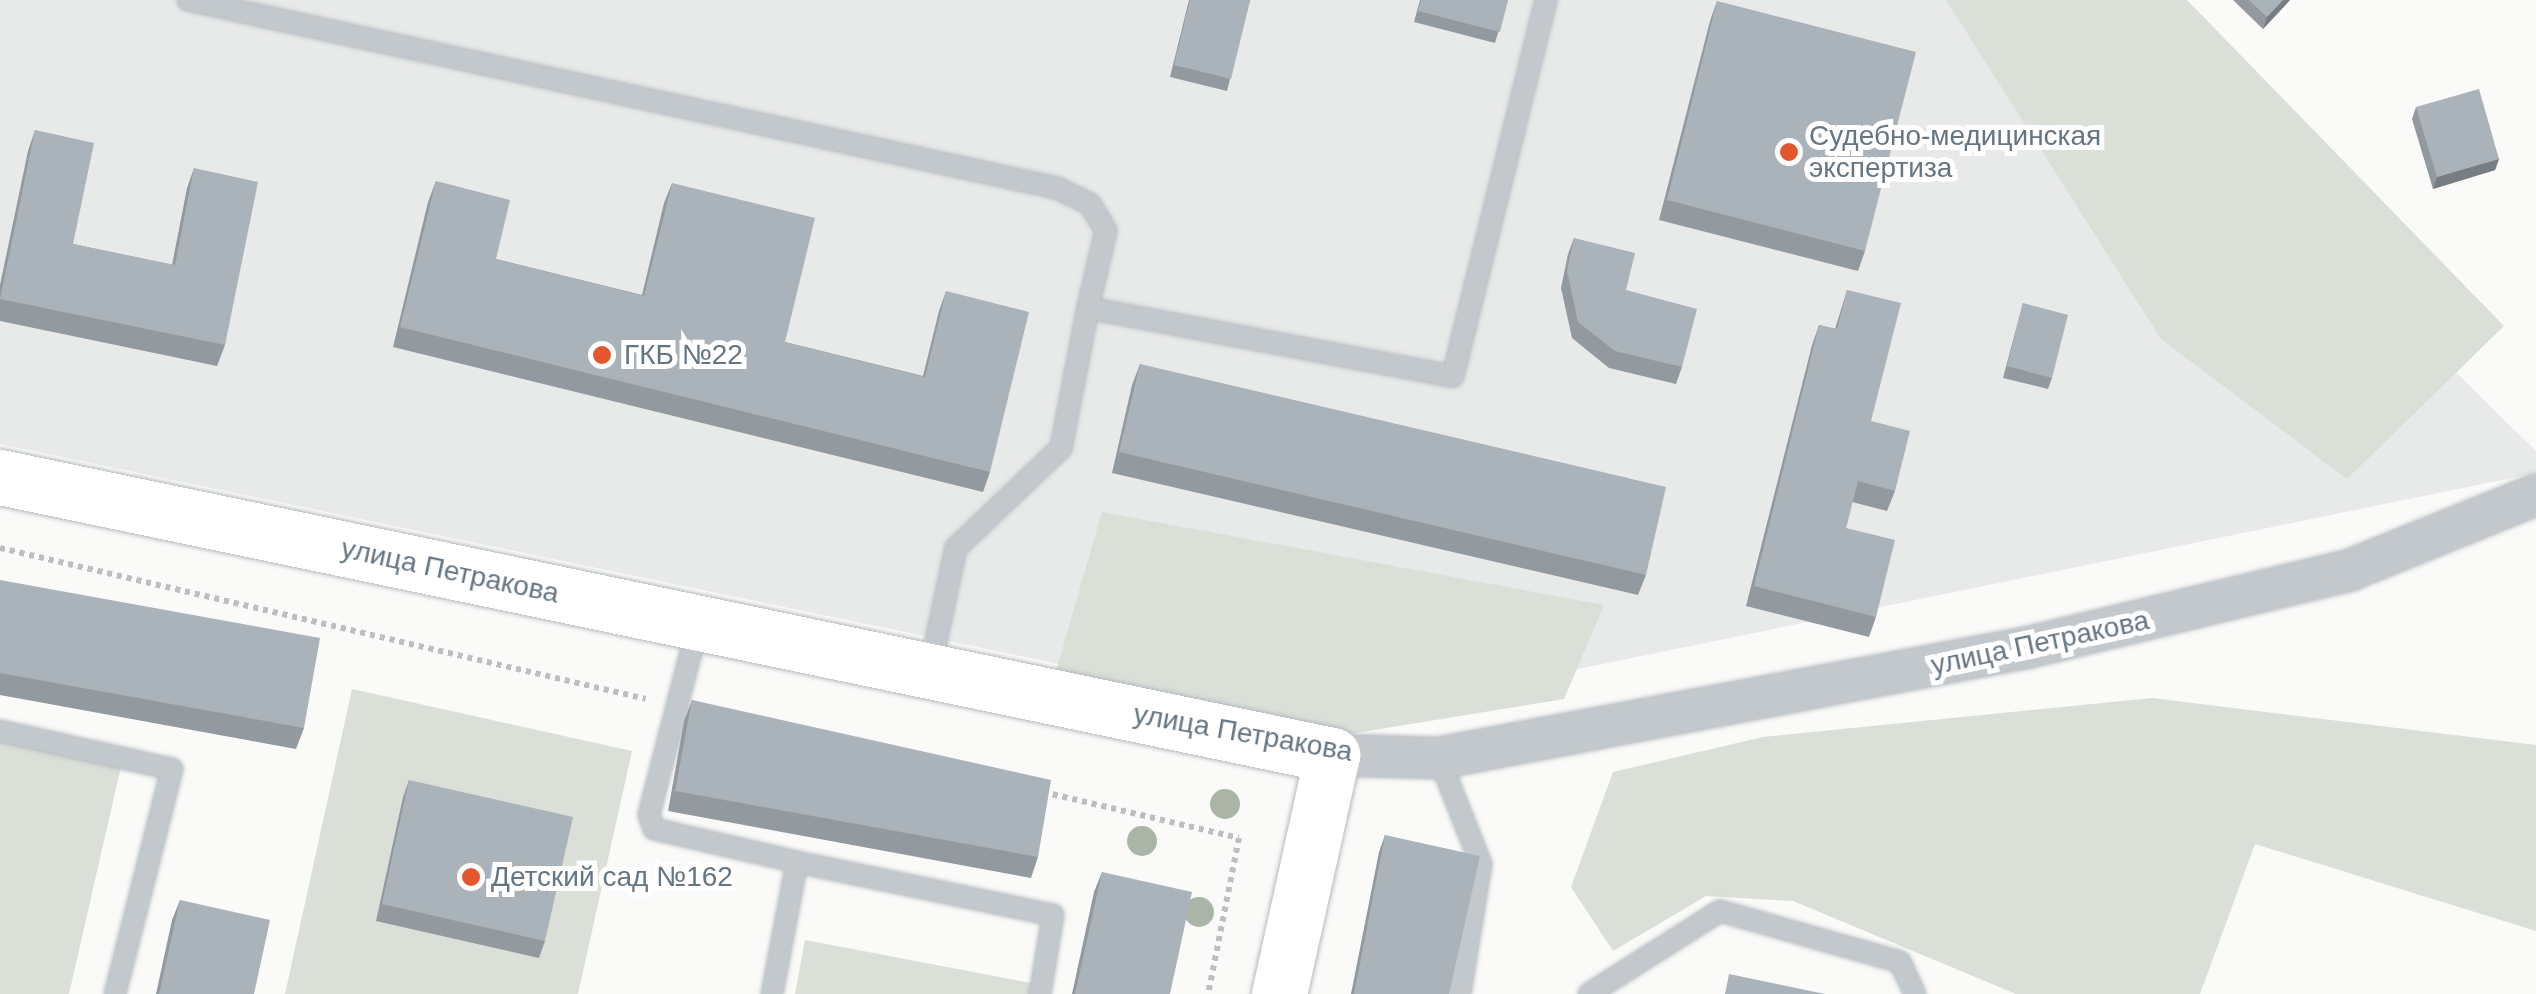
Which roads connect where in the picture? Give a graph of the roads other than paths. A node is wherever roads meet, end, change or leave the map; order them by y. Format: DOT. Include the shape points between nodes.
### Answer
graph roads {
  1 [pos="188,0"];
  2 [pos="1546,0"];
  3 [pos="1088,308"];
  4 [pos="0,477"];
  5 [pos="2536,495"];
  6 [pos="699,623"];
  7 [pos="930,671"];
  8 [pos="0,731"];
  9 [pos="1332,755"];
  10 [pos="1440,758"];
  11 [pos="797,862"];
  12 [pos="114,994"];
  13 [pos="772,994"];
  14 [pos="1040,994"];
  15 [pos="1279,994"];
  16 [pos="1460,994"];
  17 [pos="1589,994"];
  18 [pos="1915,994"];
  1 -- 3 [label="lane" via="1057,188 1090,204 1106,231"];
  2 -- 3 [label="lane" via="1453,376"];
  3 -- 7 [label="lane" via="1061,448 956,548"];
  4 -- 6 [label="street, улица Петракова"];
  5 -- 10 [label="street, улица Петракова" via="2350,570 2049,643"];
  6 -- 7 [label="street, улица Петракова"];
  6 -- 11 [label="lane" via="649,815 654,829"];
  7 -- 9 [label="street, улица Петракова"];
  8 -- 12 [label="lane" via="172,769"];
  9 -- 10 [label="street, улица Петракова"];
  9 -- 15 [label="street"];
  10 -- 16 [label="lane" via="1481,864"];
  11 -- 13 [label="lane"];
  11 -- 14 [label="lane" via="1053,914"];
  17 -- 18 [label="lane" via="1720,911 1900,962"];
}
